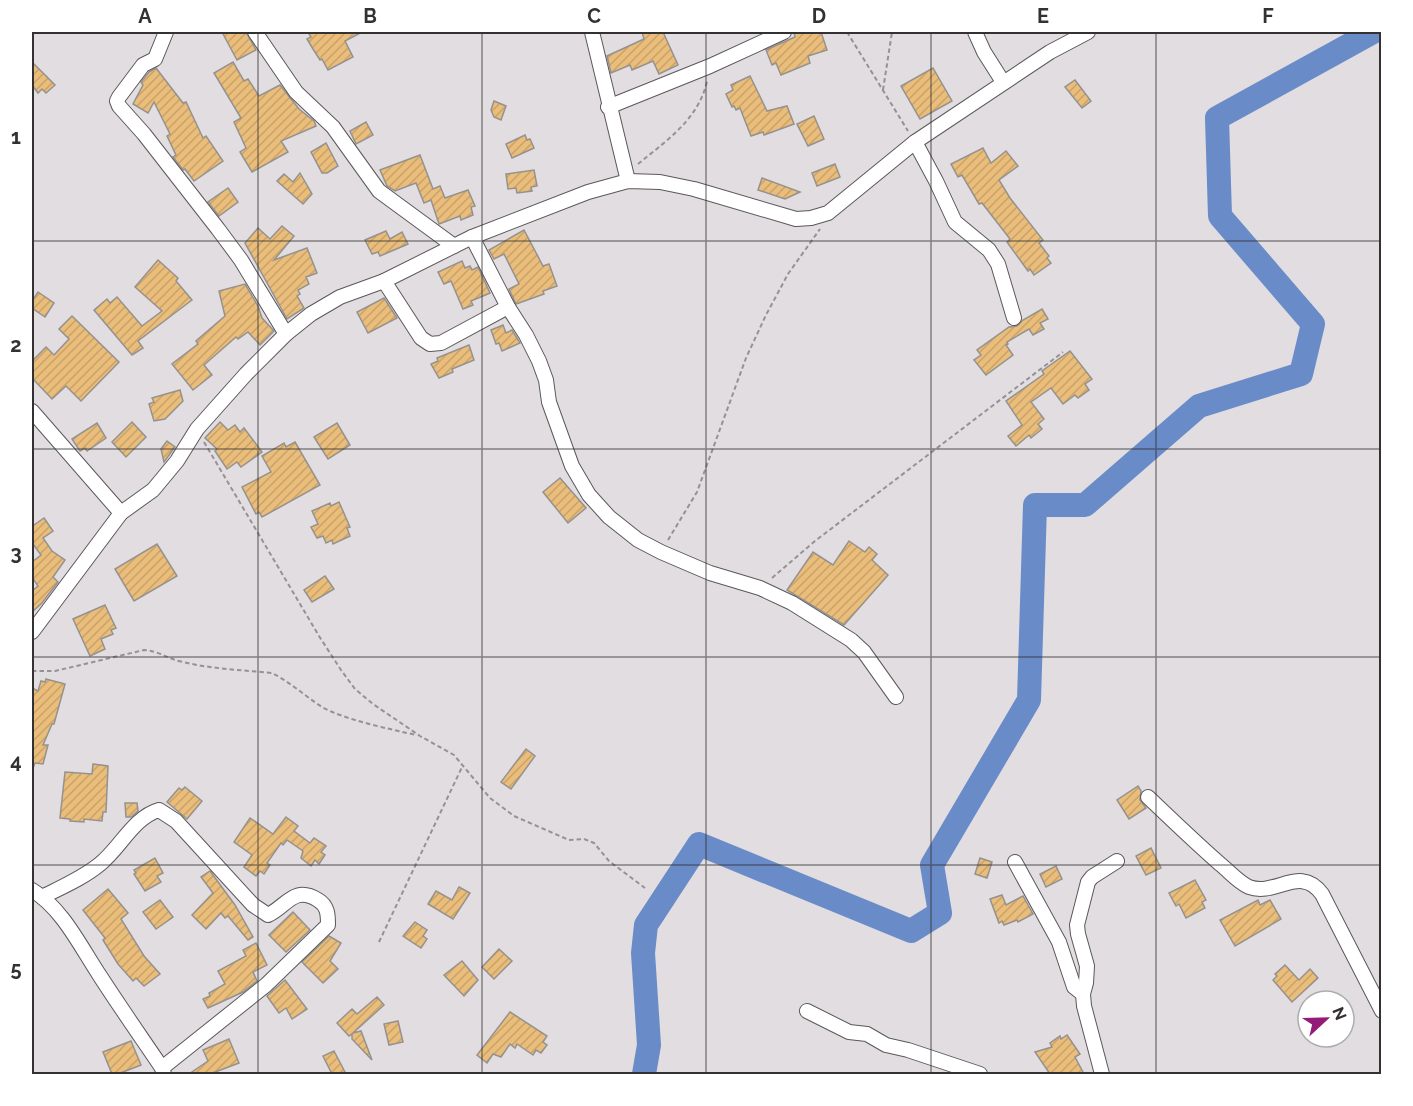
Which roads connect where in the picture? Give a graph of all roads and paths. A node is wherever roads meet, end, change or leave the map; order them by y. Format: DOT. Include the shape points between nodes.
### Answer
graph roads {
  1 [pos="166,32"];
  2 [pos="255,32"];
  3 [pos="592,32"];
  4 [pos="784,32"];
  5 [pos="847,32"];
  6 [pos="892,32"];
  7 [pos="975,32"];
  8 [pos="1088,32"];
  9 [pos="710,66"];
  10 [pos="1003,82"];
  11 [pos="883,90"];
  12 [pos="608,106"];
  13 [pos="915,142"];
  14 [pos="627,177"];
  15 [pos="828,213"];
  16 [pos="472,237"];
  17 [pos="454,246"];
  18 [pos="384,281"];
  19 [pos="508,307"];
  20 [pos="1014,318"];
  21 [pos="286,334"];
  22 [pos="1063,352"];
  23 [pos="32,411"];
  24 [pos="196,429"];
  25 [pos="121,513"];
  26 [pos="661,552"];
  27 [pos="760,588"];
  28 [pos="32,628"];
  29 [pos="32,671"];
  30 [pos="896,697"];
  31 [pos="420,736"];
  32 [pos="463,765"];
  33 [pos="1148,798"];
  34 [pos="1117,861"];
  35 [pos="1015,862"];
  36 [pos="645,888"];
  37 [pos="37,893"];
  38 [pos="379,942"];
  39 [pos="1083,994"];
  40 [pos="807,1011"];
  41 [pos="1382,1011"];
  42 [pos="163,1071"];
  43 [pos="980,1074"];
  44 [pos="1102,1074"];
  1 -- 21 [label="street" via="155,59 144,65 119,97 119,106 241,260"];
  2 -- 17 [label="street" via="296,92 333,127 379,191"];
  3 -- 12 [label="street"];
  4 -- 9 [label="street"];
  5 -- 11 [label="path"];
  6 -- 11 [label="path"];
  7 -- 10 [label="street"];
  8 -- 10 [label="street"];
  9 -- 12 [label="street"];
  9 -- 14 [label="path" via="704,93 693,113"];
  10 -- 13 [label="street"];
  11 -- 13 [label="path"];
  12 -- 14 [label="street"];
  13 -- 15 [label="street"];
  13 -- 20 [label="street" via="955,222 989,250 998,264"];
  14 -- 15 [label="street" via="693,189 796,219"];
  14 -- 16 [label="street"];
  15 -- 26 [label="path" via="766,315 742,368 698,492"];
  16 -- 17 [label="street"];
  16 -- 19 [label="street"];
  17 -- 18 [label="street"];
  18 -- 19 [label="street" via="421,338 430,344 441,344"];
  18 -- 21 [label="street" via="340,297"];
  19 -- 26 [label="street" via="540,361 560,435 589,495 638,540"];
  21 -- 24 [label="street"];
  22 -- 27 [label="path" via="815,541"];
  23 -- 25 [label="street"];
  24 -- 25 [label="street" via="153,490"];
  24 -- 31 [label="path" via="341,670 373,704"];
  25 -- 28 [label="street"];
  26 -- 27 [label="street"];
  27 -- 30 [label="street" via="792,603 850,640 875,665"];
  29 -- 31 [label="path" via="54,671 144,650 157,651 185,663 272,673 324,708"];
  31 -- 32 [label="path" via="454,755"];
  32 -- 36 [label="path" via="490,798 514,816 569,840 590,840 609,861"];
  32 -- 38 [label="path"];
  33 -- 41 [label="street" via="1249,887 1260,889 1305,880 1315,885"];
  34 -- 39 [label="street" via="1088,882 1079,914 1078,933 1087,974"];
  35 -- 39 [label="street" via="1059,942 1074,987"];
  37 -- 42 [label="street" via="71,929"];
  37 -- 42 [label="street" via="77,879 101,863 143,819 159,810 176,821 264,914 272,913 300,894 324,903 328,925 266,985"];
  39 -- 44 [label="street"];
  40 -- 43 [label="street" via="849,1032 867,1034 886,1046"];
}
